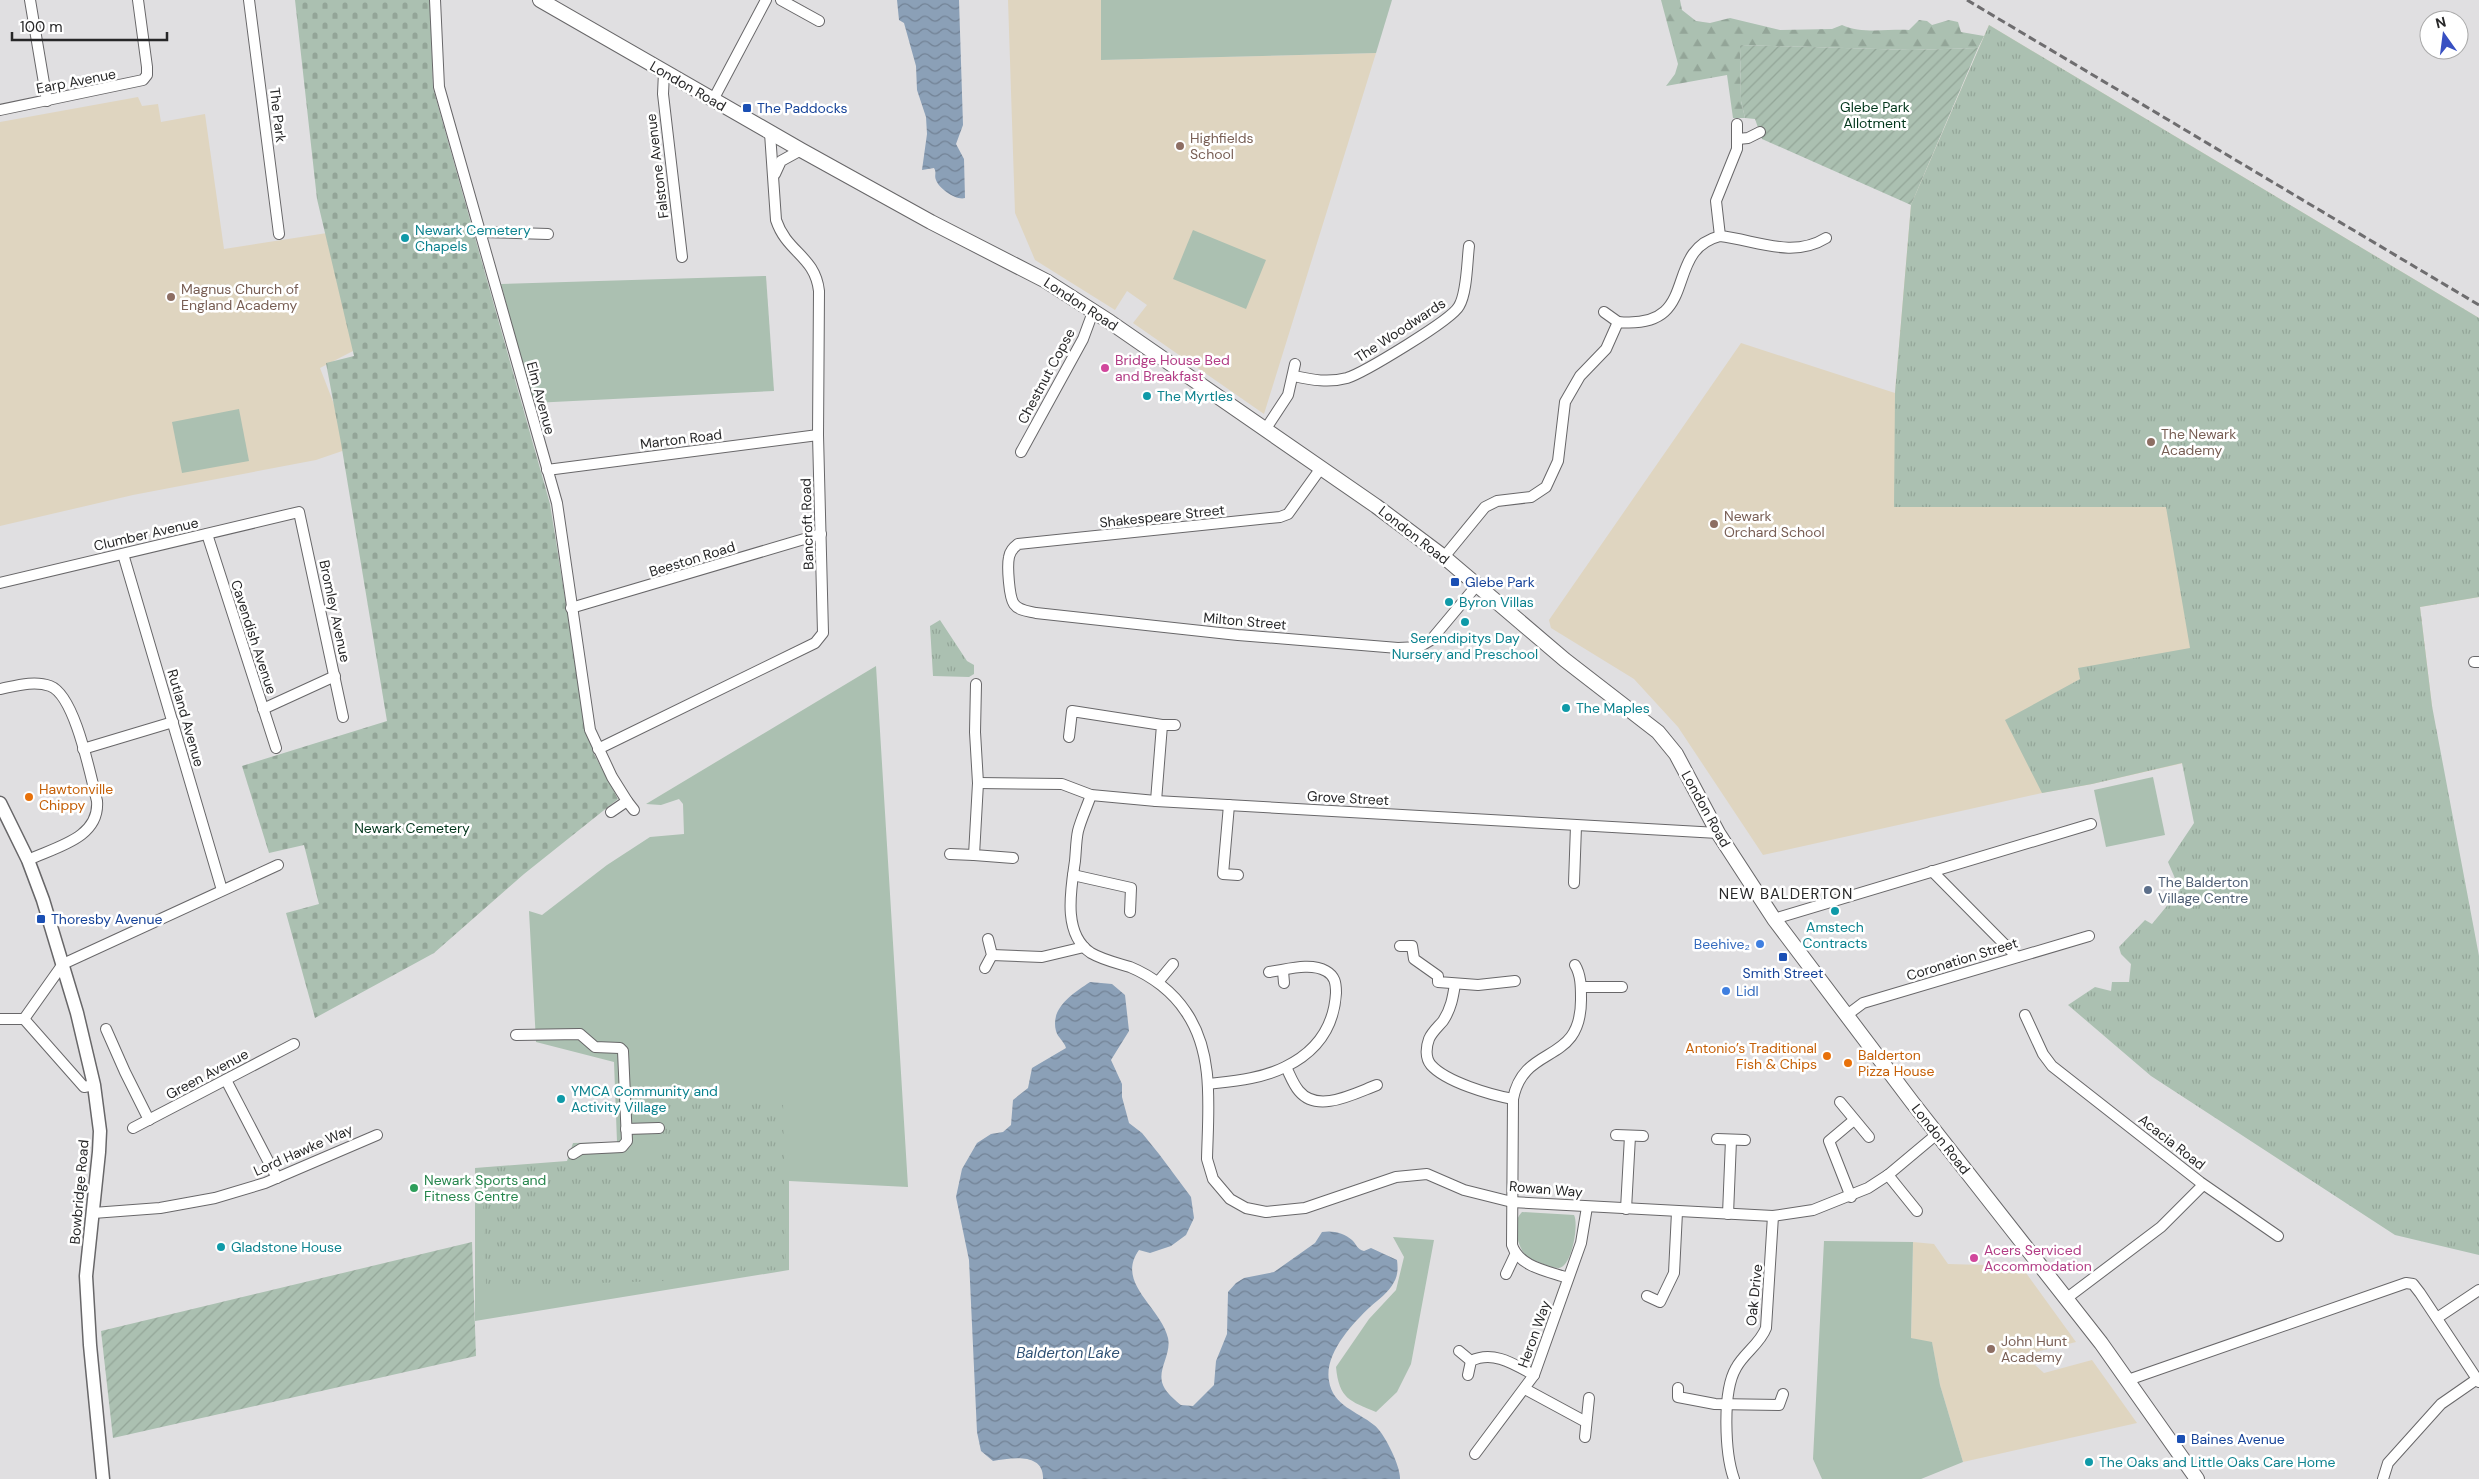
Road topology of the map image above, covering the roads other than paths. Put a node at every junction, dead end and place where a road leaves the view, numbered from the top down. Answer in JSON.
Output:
{"nodes":[{"id":1,"x":30,"y":0,"type":"edge"},
{"id":2,"x":138,"y":0,"type":"edge"},
{"id":3,"x":249,"y":0,"type":"edge"},
{"id":4,"x":436,"y":0,"type":"edge"},
{"id":5,"x":540,"y":0,"type":"edge"},
{"id":6,"x":766,"y":0,"type":"edge"},
{"id":7,"x":781,"y":0,"type":"edge"},
{"id":8,"x":819,"y":21,"type":"dead end"},
{"id":9,"x":664,"y":72,"type":"junction"},
{"id":10,"x":713,"y":100,"type":"junction"},
{"id":11,"x":47,"y":101,"type":"junction"},
{"id":12,"x":0,"y":110,"type":"edge"},
{"id":13,"x":1737,"y":124,"type":"dead end"},
{"id":14,"x":1760,"y":132,"type":"dead end"},
{"id":15,"x":770,"y":133,"type":"junction"},
{"id":16,"x":1738,"y":139,"type":"junction"},
{"id":17,"x":800,"y":150,"type":"junction"},
{"id":18,"x":774,"y":175,"type":"junction"},
{"id":19,"x":481,"y":232,"type":"junction"},
{"id":20,"x":279,"y":234,"type":"dead end"},
{"id":21,"x":548,"y":234,"type":"dead end"},
{"id":22,"x":1720,"y":236,"type":"junction"},
{"id":23,"x":1826,"y":238,"type":"dead end"},
{"id":24,"x":1469,"y":246,"type":"dead end"},
{"id":25,"x":682,"y":257,"type":"dead end"},
{"id":26,"x":1093,"y":312,"type":"junction"},
{"id":27,"x":1604,"y":312,"type":"dead end"},
{"id":28,"x":1618,"y":322,"type":"junction"},
{"id":29,"x":1295,"y":364,"type":"dead end"},
{"id":30,"x":1294,"y":376,"type":"junction"},
{"id":31,"x":1265,"y":430,"type":"junction"},
{"id":32,"x":818,"y":436,"type":"junction"},
{"id":33,"x":1021,"y":452,"type":"dead end"},
{"id":34,"x":1321,"y":468,"type":"junction"},
{"id":35,"x":547,"y":470,"type":"junction"},
{"id":36,"x":299,"y":512,"type":"joint"},
{"id":37,"x":207,"y":534,"type":"junction"},
{"id":38,"x":821,"y":534,"type":"junction"},
{"id":39,"x":123,"y":554,"type":"junction"},
{"id":40,"x":1444,"y":557,"type":"junction"},
{"id":41,"x":1009,"y":578,"type":"joint"},
{"id":42,"x":0,"y":583,"type":"edge"},
{"id":43,"x":1477,"y":585,"type":"junction"},
{"id":44,"x":572,"y":608,"type":"junction"},
{"id":45,"x":335,"y":676,"type":"junction"},
{"id":46,"x":976,"y":684,"type":"dead end"},
{"id":47,"x":0,"y":689,"type":"edge"},
{"id":48,"x":263,"y":709,"type":"junction"},
{"id":49,"x":343,"y":717,"type":"dead end"},
{"id":50,"x":173,"y":722,"type":"junction"},
{"id":51,"x":1162,"y":725,"type":"junction"},
{"id":52,"x":1175,"y":726,"type":"dead end"},
{"id":53,"x":1070,"y":737,"type":"dead end"},
{"id":54,"x":276,"y":748,"type":"dead end"},
{"id":55,"x":83,"y":749,"type":"junction"},
{"id":56,"x":598,"y":749,"type":"junction"},
{"id":57,"x":978,"y":783,"type":"junction"},
{"id":58,"x":1091,"y":795,"type":"junction"},
{"id":59,"x":628,"y":801,"type":"junction"},
{"id":60,"x":1156,"y":801,"type":"junction"},
{"id":61,"x":0,"y":803,"type":"edge"},
{"id":62,"x":1229,"y":805,"type":"junction"},
{"id":63,"x":634,"y":810,"type":"dead end"},
{"id":64,"x":612,"y":812,"type":"dead end"},
{"id":65,"x":2091,"y":824,"type":"dead end"},
{"id":66,"x":1576,"y":826,"type":"junction"},
{"id":67,"x":1718,"y":834,"type":"junction"},
{"id":68,"x":950,"y":854,"type":"dead end"},
{"id":69,"x":974,"y":854,"type":"junction"},
{"id":70,"x":1014,"y":858,"type":"dead end"},
{"id":71,"x":28,"y":860,"type":"junction"},
{"id":72,"x":278,"y":865,"type":"dead end"},
{"id":73,"x":1932,"y":870,"type":"junction"},
{"id":74,"x":1073,"y":875,"type":"junction"},
{"id":75,"x":1238,"y":875,"type":"dead end"},
{"id":76,"x":1574,"y":882,"type":"dead end"},
{"id":77,"x":222,"y":890,"type":"junction"},
{"id":78,"x":1130,"y":912,"type":"dead end"},
{"id":79,"x":1774,"y":919,"type":"junction"},
{"id":80,"x":2089,"y":936,"type":"dead end"},
{"id":81,"x":988,"y":939,"type":"dead end"},
{"id":82,"x":1400,"y":946,"type":"dead end"},
{"id":83,"x":1084,"y":947,"type":"junction"},
{"id":84,"x":992,"y":955,"type":"junction"},
{"id":85,"x":2017,"y":957,"type":"junction"},
{"id":86,"x":63,"y":964,"type":"junction"},
{"id":87,"x":1173,"y":964,"type":"dead end"},
{"id":88,"x":1575,"y":965,"type":"dead end"},
{"id":89,"x":985,"y":968,"type":"dead end"},
{"id":90,"x":1282,"y":971,"type":"junction"},
{"id":91,"x":1269,"y":972,"type":"dead end"},
{"id":92,"x":1515,"y":981,"type":"dead end"},
{"id":93,"x":1158,"y":982,"type":"junction"},
{"id":94,"x":1284,"y":983,"type":"dead end"},
{"id":95,"x":1455,"y":984,"type":"junction"},
{"id":96,"x":1581,"y":987,"type":"junction"},
{"id":97,"x":1622,"y":987,"type":"dead end"},
{"id":98,"x":1847,"y":1015,"type":"junction"},
{"id":99,"x":2025,"y":1015,"type":"dead end"},
{"id":100,"x":0,"y":1018,"type":"edge"},
{"id":101,"x":24,"y":1019,"type":"junction"},
{"id":102,"x":106,"y":1028,"type":"dead end"},
{"id":103,"x":516,"y":1035,"type":"dead end"},
{"id":104,"x":294,"y":1044,"type":"dead end"},
{"id":105,"x":1286,"y":1067,"type":"junction"},
{"id":106,"x":226,"y":1080,"type":"junction"},
{"id":107,"x":1208,"y":1084,"type":"junction"},
{"id":108,"x":89,"y":1086,"type":"junction"},
{"id":109,"x":1372,"y":1090,"type":"dead end"},
{"id":110,"x":1513,"y":1099,"type":"junction"},
{"id":111,"x":1840,"y":1102,"type":"dead end"},
{"id":112,"x":149,"y":1120,"type":"junction"},
{"id":113,"x":1854,"y":1120,"type":"junction"},
{"id":114,"x":133,"y":1128,"type":"dead end"},
{"id":115,"x":659,"y":1128,"type":"dead end"},
{"id":116,"x":626,"y":1129,"type":"junction"},
{"id":117,"x":377,"y":1134,"type":"dead end"},
{"id":118,"x":1937,"y":1134,"type":"junction"},
{"id":119,"x":1616,"y":1135,"type":"dead end"},
{"id":120,"x":1630,"y":1136,"type":"junction"},
{"id":121,"x":1643,"y":1136,"type":"dead end"},
{"id":122,"x":1869,"y":1137,"type":"dead end"},
{"id":123,"x":1717,"y":1139,"type":"dead end"},
{"id":124,"x":1732,"y":1140,"type":"junction"},
{"id":125,"x":1745,"y":1140,"type":"dead end"},
{"id":126,"x":573,"y":1154,"type":"dead end"},
{"id":127,"x":1888,"y":1175,"type":"junction"},
{"id":128,"x":277,"y":1178,"type":"junction"},
{"id":129,"x":2203,"y":1185,"type":"junction"},
{"id":130,"x":1851,"y":1197,"type":"junction"},
{"id":131,"x":1512,"y":1202,"type":"junction"},
{"id":132,"x":1587,"y":1207,"type":"junction"},
{"id":133,"x":1626,"y":1209,"type":"junction"},
{"id":134,"x":1917,"y":1211,"type":"dead end"},
{"id":135,"x":1677,"y":1212,"type":"junction"},
{"id":136,"x":93,"y":1213,"type":"junction"},
{"id":137,"x":1728,"y":1214,"type":"junction"},
{"id":138,"x":1773,"y":1216,"type":"junction"},
{"id":139,"x":2278,"y":1236,"type":"dead end"},
{"id":140,"x":1515,"y":1255,"type":"junction"},
{"id":141,"x":1506,"y":1274,"type":"dead end"},
{"id":142,"x":1568,"y":1278,"type":"junction"},
{"id":143,"x":2479,"y":1290,"type":"edge"},
{"id":144,"x":1647,"y":1296,"type":"dead end"},
{"id":145,"x":2067,"y":1298,"type":"junction"},
{"id":146,"x":2437,"y":1318,"type":"junction"},
{"id":147,"x":1459,"y":1351,"type":"dead end"},
{"id":148,"x":1471,"y":1361,"type":"junction"},
{"id":149,"x":1534,"y":1375,"type":"junction"},
{"id":150,"x":1468,"y":1376,"type":"dead end"},
{"id":151,"x":2128,"y":1380,"type":"junction"},
{"id":152,"x":2478,"y":1381,"type":"edge"},
{"id":153,"x":1525,"y":1389,"type":"junction"},
{"id":154,"x":1783,"y":1394,"type":"dead end"},
{"id":155,"x":1589,"y":1398,"type":"dead end"},
{"id":156,"x":1728,"y":1404,"type":"junction"},
{"id":157,"x":1671,"y":1406,"type":"dead end"},
{"id":158,"x":1586,"y":1422,"type":"junction"},
{"id":159,"x":1585,"y":1437,"type":"dead end"},
{"id":160,"x":1475,"y":1454,"type":"dead end"},
{"id":161,"x":103,"y":1479,"type":"edge"},
{"id":162,"x":1734,"y":1479,"type":"edge"},
{"id":163,"x":2197,"y":1479,"type":"edge"},
{"id":164,"x":2383,"y":1479,"type":"edge"}],
"edges":[{"from":1,"to":11,"type":"street"},
{"from":2,"to":11,"type":"street","name":"Earp Avenue"},
{"from":3,"to":20,"type":"street","name":"The Park"},
{"from":4,"to":19,"type":"street","name":"Elm Avenue"},
{"from":5,"to":9,"type":"main road","name":"London Road"},
{"from":6,"to":10,"type":"street"},
{"from":7,"to":8,"type":"street"},
{"from":9,"to":10,"type":"main road","name":"London Road"},
{"from":9,"to":25,"type":"street","name":"Falstone Avenue"},
{"from":10,"to":15,"type":"main road","name":"London Road"},
{"from":11,"to":12,"type":"street","name":"Earp Avenue"},
{"from":13,"to":16,"type":"street"},
{"from":14,"to":16,"type":"street"},
{"from":15,"to":17,"type":"main road","name":"London Road"},
{"from":15,"to":18,"type":"street","name":"Bancroft Road"},
{"from":16,"to":22,"type":"street"},
{"from":17,"to":18,"type":"street"},
{"from":17,"to":26,"type":"main road","name":"London Road"},
{"from":18,"to":32,"type":"street","name":"Bancroft Road"},
{"from":19,"to":21,"type":"street"},
{"from":19,"to":35,"type":"street","name":"Elm Avenue"},
{"from":22,"to":23,"type":"street"},
{"from":22,"to":28,"type":"street"},
{"from":24,"to":30,"type":"street","name":"The Woodwards"},
{"from":26,"to":31,"type":"main road","name":"London Road"},
{"from":26,"to":33,"type":"street","name":"Chestnut Copse"},
{"from":27,"to":28,"type":"street"},
{"from":28,"to":40,"type":"street"},
{"from":29,"to":30,"type":"street"},
{"from":30,"to":31,"type":"street"},
{"from":31,"to":34,"type":"main road","name":"London Road"},
{"from":32,"to":35,"type":"street","name":"Marton Road"},
{"from":32,"to":38,"type":"street","name":"Bancroft Road"},
{"from":34,"to":40,"type":"main road","name":"London Road"},
{"from":34,"to":41,"type":"street","name":"Shakespeare Street"},
{"from":35,"to":44,"type":"street","name":"Elm Avenue"},
{"from":36,"to":37,"type":"street","name":"Clumber Avenue"},
{"from":36,"to":45,"type":"street","name":"Bromley Avenue"},
{"from":37,"to":39,"type":"street","name":"Clumber Avenue"},
{"from":37,"to":48,"type":"street","name":"Cavendish Avenue"},
{"from":38,"to":44,"type":"street","name":"Beeston Road"},
{"from":38,"to":56,"type":"street","name":"Bancroft Road"},
{"from":39,"to":42,"type":"street","name":"Clumber Avenue"},
{"from":39,"to":50,"type":"street","name":"Rutland Avenue"},
{"from":40,"to":43,"type":"main road","name":"London Road"},
{"from":41,"to":43,"type":"street","name":"Milton Street"},
{"from":43,"to":67,"type":"main road","name":"London Road"},
{"from":44,"to":56,"type":"street","name":"Elm Avenue"},
{"from":45,"to":48,"type":"street"},
{"from":45,"to":49,"type":"street","name":"Bromley Avenue"},
{"from":46,"to":57,"type":"street"},
{"from":47,"to":55,"type":"street"},
{"from":48,"to":54,"type":"street","name":"Cavendish Avenue"},
{"from":50,"to":55,"type":"street"},
{"from":50,"to":77,"type":"street","name":"Rutland Avenue"},
{"from":51,"to":52,"type":"street"},
{"from":51,"to":53,"type":"street"},
{"from":51,"to":60,"type":"street"},
{"from":55,"to":71,"type":"street"},
{"from":56,"to":59,"type":"street","name":"Elm Avenue"},
{"from":57,"to":58,"type":"street","name":"Grove Street"},
{"from":57,"to":69,"type":"street"},
{"from":58,"to":60,"type":"street","name":"Grove Street"},
{"from":58,"to":74,"type":"street"},
{"from":59,"to":63,"type":"street","name":"Elm Avenue"},
{"from":59,"to":64,"type":"street"},
{"from":60,"to":62,"type":"street","name":"Grove Street"},
{"from":61,"to":71,"type":"street","name":"Bowbridge Road"},
{"from":62,"to":66,"type":"street","name":"Grove Street"},
{"from":62,"to":75,"type":"street"},
{"from":65,"to":73,"type":"street"},
{"from":66,"to":67,"type":"street","name":"Grove Street"},
{"from":66,"to":76,"type":"street"},
{"from":67,"to":79,"type":"main road","name":"London Road"},
{"from":68,"to":69,"type":"street"},
{"from":69,"to":70,"type":"street"},
{"from":71,"to":86,"type":"street","name":"Bowbridge Road"},
{"from":72,"to":77,"type":"street"},
{"from":73,"to":79,"type":"street"},
{"from":73,"to":85,"type":"street"},
{"from":74,"to":78,"type":"street"},
{"from":74,"to":83,"type":"street"},
{"from":77,"to":86,"type":"street"},
{"from":79,"to":98,"type":"main road","name":"London Road"},
{"from":80,"to":85,"type":"street","name":"Coronation Street"},
{"from":81,"to":84,"type":"street"},
{"from":82,"to":95,"type":"street"},
{"from":83,"to":84,"type":"street"},
{"from":83,"to":93,"type":"street","name":"Rowan Way"},
{"from":84,"to":89,"type":"street"},
{"from":85,"to":98,"type":"street","name":"Coronation Street"},
{"from":86,"to":101,"type":"street"},
{"from":86,"to":108,"type":"street","name":"Bowbridge Road"},
{"from":87,"to":93,"type":"street"},
{"from":88,"to":96,"type":"street"},
{"from":90,"to":91,"type":"street"},
{"from":90,"to":94,"type":"street"},
{"from":90,"to":105,"type":"street"},
{"from":92,"to":95,"type":"street"},
{"from":93,"to":107,"type":"street","name":"Rowan Way"},
{"from":95,"to":110,"type":"street"},
{"from":96,"to":97,"type":"street"},
{"from":96,"to":110,"type":"street"},
{"from":98,"to":118,"type":"main road","name":"London Road"},
{"from":99,"to":129,"type":"street","name":"Acacia Road"},
{"from":100,"to":101,"type":"street"},
{"from":101,"to":108,"type":"street"},
{"from":102,"to":112,"type":"street"},
{"from":103,"to":116,"type":"street"},
{"from":104,"to":106,"type":"street","name":"Green Avenue"},
{"from":105,"to":107,"type":"street"},
{"from":105,"to":109,"type":"street"},
{"from":106,"to":112,"type":"street","name":"Green Avenue"},
{"from":106,"to":128,"type":"street"},
{"from":107,"to":131,"type":"street","name":"Rowan Way"},
{"from":108,"to":136,"type":"street","name":"Bowbridge Road"},
{"from":110,"to":131,"type":"street"},
{"from":111,"to":113,"type":"street"},
{"from":112,"to":114,"type":"street","name":"Green Avenue"},
{"from":113,"to":122,"type":"street"},
{"from":113,"to":130,"type":"street"},
{"from":115,"to":116,"type":"street"},
{"from":116,"to":126,"type":"street"},
{"from":117,"to":128,"type":"street","name":"Lord Hawke Way"},
{"from":118,"to":127,"type":"street","name":"Rowan Way"},
{"from":118,"to":145,"type":"main road","name":"London Road"},
{"from":119,"to":120,"type":"street"},
{"from":120,"to":121,"type":"street"},
{"from":120,"to":133,"type":"street"},
{"from":123,"to":124,"type":"street"},
{"from":124,"to":125,"type":"street"},
{"from":124,"to":137,"type":"street"},
{"from":127,"to":130,"type":"street","name":"Rowan Way"},
{"from":127,"to":134,"type":"street"},
{"from":128,"to":136,"type":"street","name":"Lord Hawke Way"},
{"from":129,"to":139,"type":"street","name":"Acacia Road"},
{"from":129,"to":145,"type":"street"},
{"from":130,"to":138,"type":"street","name":"Rowan Way"},
{"from":131,"to":132,"type":"street","name":"Rowan Way"},
{"from":131,"to":140,"type":"street"},
{"from":132,"to":133,"type":"street","name":"Rowan Way"},
{"from":132,"to":142,"type":"street","name":"Heron Way"},
{"from":133,"to":135,"type":"street","name":"Rowan Way"},
{"from":135,"to":137,"type":"street","name":"Rowan Way"},
{"from":135,"to":144,"type":"street"},
{"from":136,"to":161,"type":"street","name":"Bowbridge Road"},
{"from":137,"to":138,"type":"street","name":"Rowan Way"},
{"from":138,"to":156,"type":"street","name":"Oak Drive"},
{"from":140,"to":141,"type":"street"},
{"from":140,"to":142,"type":"street"},
{"from":142,"to":149,"type":"street","name":"Heron Way"},
{"from":143,"to":146,"type":"street"},
{"from":145,"to":151,"type":"main road","name":"London Road"},
{"from":146,"to":151,"type":"street"},
{"from":146,"to":152,"type":"street"},
{"from":147,"to":148,"type":"street"},
{"from":148,"to":149,"type":"street"},
{"from":148,"to":150,"type":"street"},
{"from":149,"to":153,"type":"street","name":"Heron Way"},
{"from":151,"to":163,"type":"main road","name":"London Road"},
{"from":152,"to":164,"type":"street"},
{"from":153,"to":158,"type":"street"},
{"from":153,"to":160,"type":"street","name":"Heron Way"},
{"from":154,"to":156,"type":"street"},
{"from":155,"to":158,"type":"street"},
{"from":156,"to":157,"type":"street"},
{"from":156,"to":162,"type":"street","name":"Oak Drive"},
{"from":158,"to":159,"type":"street"}]}
